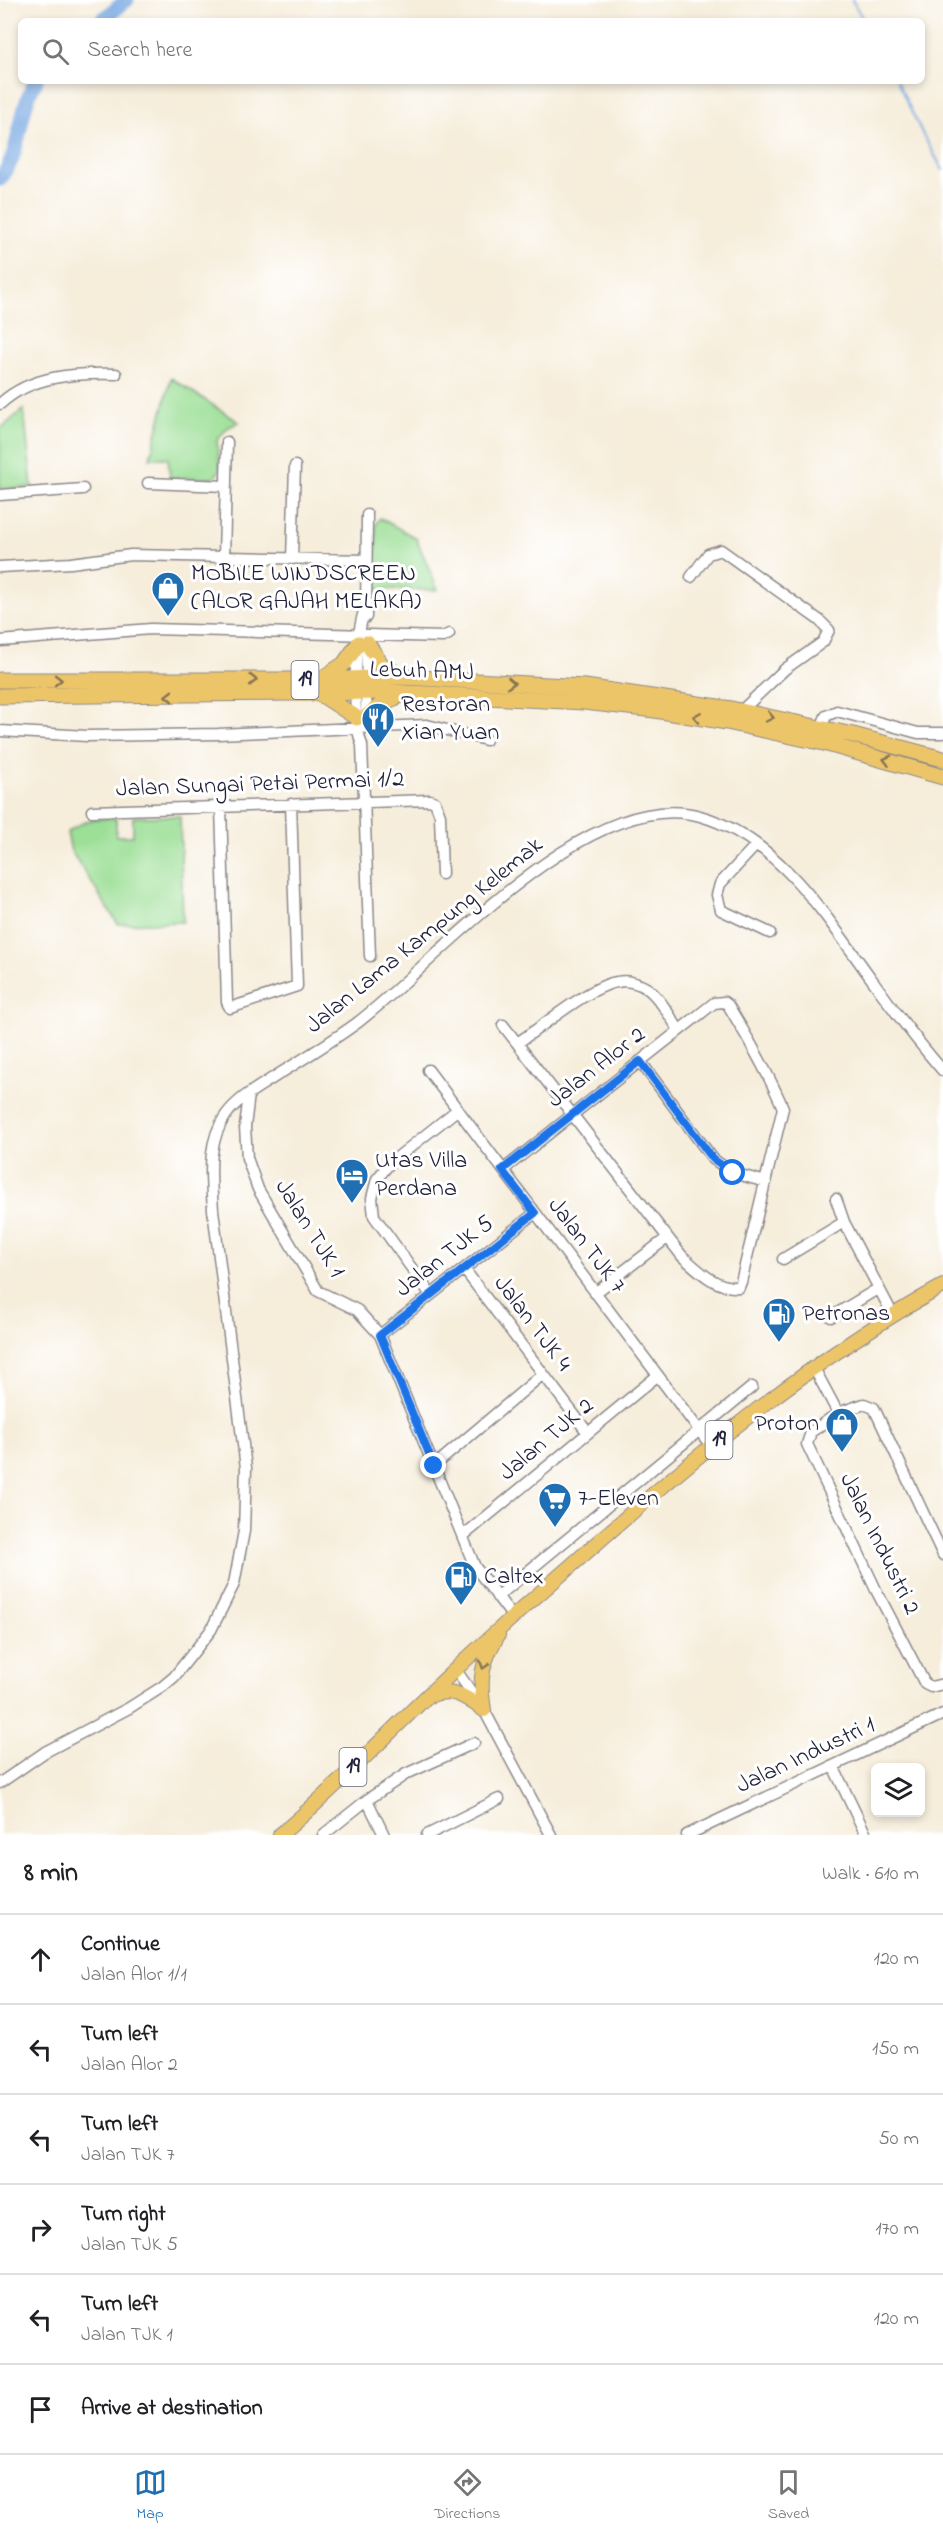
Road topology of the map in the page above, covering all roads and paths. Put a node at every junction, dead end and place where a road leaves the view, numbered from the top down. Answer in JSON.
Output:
{"nodes":[{"id":1,"x":116,"y":374,"type":"dead end"},
{"id":2,"x":0,"y":404,"type":"edge"},
{"id":3,"x":226,"y":442,"type":"dead end"},
{"id":4,"x":295,"y":466,"type":"dead end"},
{"id":5,"x":148,"y":483,"type":"dead end"},
{"id":6,"x":226,"y":486,"type":"junction"},
{"id":7,"x":83,"y":489,"type":"dead end"},
{"id":8,"x":0,"y":495,"type":"edge"},
{"id":9,"x":367,"y":515,"type":"dead end"},
{"id":10,"x":224,"y":557,"type":"junction"},
{"id":11,"x":292,"y":559,"type":"junction"},
{"id":12,"x":366,"y":560,"type":"junction"},
{"id":13,"x":0,"y":567,"type":"edge"},
{"id":14,"x":691,"y":577,"type":"dead end"},
{"id":15,"x":449,"y":634,"type":"dead end"},
{"id":16,"x":363,"y":638,"type":"junction"},
{"id":17,"x":0,"y":641,"type":"edge"},
{"id":18,"x":0,"y":680,"type":"edge"},
{"id":19,"x":361,"y":685,"type":"junction"},
{"id":20,"x":404,"y":685,"type":"junction"},
{"id":21,"x":319,"y":687,"type":"junction"},
{"id":22,"x":0,"y":696,"type":"edge"},
{"id":23,"x":741,"y":711,"type":"junction"},
{"id":24,"x":361,"y":723,"type":"junction"},
{"id":25,"x":821,"y":728,"type":"junction"},
{"id":26,"x":0,"y":731,"type":"edge"},
{"id":27,"x":943,"y":733,"type":"edge"},
{"id":28,"x":486,"y":740,"type":"dead end"},
{"id":29,"x":943,"y":759,"type":"edge"},
{"id":30,"x":943,"y":777,"type":"edge"},
{"id":31,"x":364,"y":802,"type":"junction"},
{"id":32,"x":291,"y":804,"type":"junction"},
{"id":33,"x":221,"y":807,"type":"junction"},
{"id":34,"x":92,"y":811,"type":"dead end"},
{"id":35,"x":756,"y":845,"type":"junction"},
{"id":36,"x":442,"y":874,"type":"dead end"},
{"id":37,"x":770,"y":933,"type":"dead end"},
{"id":38,"x":370,"y":956,"type":"dead end"},
{"id":39,"x":503,"y":1024,"type":"dead end"},
{"id":40,"x":679,"y":1030,"type":"junction"},
{"id":41,"x":517,"y":1043,"type":"junction"},
{"id":42,"x":640,"y":1061,"type":"junction"},
{"id":43,"x":428,"y":1070,"type":"dead end"},
{"id":44,"x":943,"y":1071,"type":"edge"},
{"id":45,"x":249,"y":1094,"type":"junction"},
{"id":46,"x":457,"y":1110,"type":"junction"},
{"id":47,"x":572,"y":1115,"type":"junction"},
{"id":48,"x":502,"y":1170,"type":"junction"},
{"id":49,"x":766,"y":1182,"type":"junction"},
{"id":50,"x":836,"y":1199,"type":"dead end"},
{"id":51,"x":535,"y":1213,"type":"junction"},
{"id":52,"x":844,"y":1222,"type":"junction"},
{"id":53,"x":667,"y":1238,"type":"junction"},
{"id":54,"x":783,"y":1259,"type":"dead end"},
{"id":55,"x":464,"y":1269,"type":"junction"},
{"id":56,"x":943,"y":1286,"type":"edge"},
{"id":57,"x":879,"y":1288,"type":"junction"},
{"id":58,"x":595,"y":1293,"type":"junction"},
{"id":59,"x":431,"y":1295,"type":"junction"},
{"id":60,"x":893,"y":1315,"type":"junction"},
{"id":61,"x":831,"y":1317,"type":"dead end"},
{"id":62,"x":380,"y":1335,"type":"junction"},
{"id":63,"x":814,"y":1368,"type":"junction"},
{"id":64,"x":543,"y":1374,"type":"junction"},
{"id":65,"x":657,"y":1376,"type":"junction"},
{"id":66,"x":752,"y":1387,"type":"dead end"},
{"id":67,"x":838,"y":1413,"type":"junction"},
{"id":68,"x":699,"y":1431,"type":"junction"},
{"id":69,"x":588,"y":1433,"type":"junction"},
{"id":70,"x":711,"y":1446,"type":"junction"},
{"id":71,"x":434,"y":1466,"type":"junction"},
{"id":72,"x":596,"y":1515,"type":"junction"},
{"id":73,"x":610,"y":1532,"type":"junction"},
{"id":74,"x":463,"y":1536,"type":"junction"},
{"id":75,"x":943,"y":1555,"type":"edge"},
{"id":76,"x":497,"y":1597,"type":"junction"},
{"id":77,"x":509,"y":1621,"type":"junction"},
{"id":78,"x":455,"y":1669,"type":"junction"},
{"id":79,"x":943,"y":1684,"type":"edge"},
{"id":80,"x":424,"y":1698,"type":"junction"},
{"id":81,"x":484,"y":1710,"type":"junction"},
{"id":82,"x":943,"y":1714,"type":"edge"},
{"id":83,"x":474,"y":1743,"type":"dead end"},
{"id":84,"x":833,"y":1766,"type":"junction"},
{"id":85,"x":0,"y":1783,"type":"edge"},
{"id":86,"x":499,"y":1799,"type":"dead end"},
{"id":87,"x":366,"y":1800,"type":"junction"},
{"id":88,"x":280,"y":1835,"type":"edge"},
{"id":89,"x":323,"y":1835,"type":"edge"},
{"id":90,"x":384,"y":1835,"type":"edge"},
{"id":91,"x":427,"y":1835,"type":"edge"},
{"id":92,"x":551,"y":1835,"type":"edge"},
{"id":93,"x":687,"y":1835,"type":"edge"},
{"id":94,"x":866,"y":1835,"type":"edge"}],
"edges":[{"from":1,"to":2,"type":"street"},
{"from":3,"to":6,"type":"street"},
{"from":4,"to":11,"type":"street"},
{"from":5,"to":6,"type":"street"},
{"from":6,"to":10,"type":"street"},
{"from":7,"to":8,"type":"street"},
{"from":9,"to":12,"type":"street"},
{"from":10,"to":11,"type":"street"},
{"from":10,"to":13,"type":"street"},
{"from":11,"to":12,"type":"street"},
{"from":12,"to":16,"type":"street"},
{"from":14,"to":23,"type":"street"},
{"from":15,"to":16,"type":"street"},
{"from":16,"to":17,"type":"street"},
{"from":16,"to":19,"type":"street"},
{"from":16,"to":20,"type":"highway"},
{"from":16,"to":21,"type":"highway"},
{"from":18,"to":21,"type":"highway","name":"Lebuh AMJ","number":"19","one_way":true},
{"from":19,"to":20,"type":"highway","name":"Lebuh AMJ","number":"19"},
{"from":19,"to":21,"type":"highway","name":"Lebuh AMJ","number":"19"},
{"from":19,"to":24,"type":"street"},
{"from":20,"to":23,"type":"highway","name":"Lebuh AMJ","number":"19","one_way":true},
{"from":20,"to":24,"type":"highway"},
{"from":30,"to":20,"type":"highway","name":"Lebuh AMJ","number":"19","one_way":true},
{"from":21,"to":22,"type":"highway","name":"Lebuh AMJ","number":"19","one_way":true},
{"from":21,"to":24,"type":"highway"},
{"from":23,"to":25,"type":"highway","name":"Lebuh AMJ","number":"19","one_way":true},
{"from":24,"to":26,"type":"street"},
{"from":24,"to":28,"type":"street"},
{"from":24,"to":31,"type":"street"},
{"from":25,"to":27,"type":"street"},
{"from":25,"to":29,"type":"highway","name":"Lebuh AMJ","number":"19"},
{"from":31,"to":32,"type":"street","name":"Jalan Sungai Petai Permai 1/2"},
{"from":31,"to":36,"type":"street","name":"Jalan Sungai Petai Permai 1/2"},
{"from":31,"to":38,"type":"street"},
{"from":32,"to":33,"type":"street","name":"Jalan Sungai Petai Permai 1/2"},
{"from":32,"to":33,"type":"street"},
{"from":33,"to":34,"type":"street","name":"Jalan Sungai Petai Permai 1/2"},
{"from":35,"to":37,"type":"street"},
{"from":35,"to":44,"type":"street","name":"Jalan Lama Kampung Kelemak"},
{"from":35,"to":45,"type":"street","name":"Jalan Lama Kampung Kelemak"},
{"from":39,"to":41,"type":"street"},
{"from":40,"to":41,"type":"street"},
{"from":40,"to":42,"type":"street","name":"Jalan Alor 2"},
{"from":40,"to":49,"type":"street","name":"Jalan Alor 2"},
{"from":41,"to":47,"type":"street"},
{"from":42,"to":47,"type":"street","name":"Jalan Alor 2"},
{"from":42,"to":49,"type":"street"},
{"from":43,"to":46,"type":"street","name":"Jalan TJK 7"},
{"from":45,"to":62,"type":"street","name":"Jalan TJK 1"},
{"from":45,"to":85,"type":"street","name":"Jalan Lama Kampung Kelemak"},
{"from":46,"to":48,"type":"street","name":"Jalan TJK 7"},
{"from":46,"to":59,"type":"street"},
{"from":47,"to":48,"type":"street","name":"Jalan Alor 2"},
{"from":47,"to":53,"type":"street"},
{"from":48,"to":51,"type":"street","name":"Jalan TJK 7"},
{"from":49,"to":53,"type":"street"},
{"from":50,"to":52,"type":"street"},
{"from":51,"to":55,"type":"street","name":"Jalan TJK 5"},
{"from":51,"to":58,"type":"street","name":"Jalan TJK 7"},
{"from":52,"to":54,"type":"street"},
{"from":52,"to":57,"type":"street"},
{"from":53,"to":58,"type":"street"},
{"from":55,"to":59,"type":"street","name":"Jalan TJK 5"},
{"from":55,"to":64,"type":"street","name":"Jalan TJK 4"},
{"from":56,"to":60,"type":"main road","number":"19"},
{"from":57,"to":60,"type":"street"},
{"from":57,"to":61,"type":"street"},
{"from":58,"to":65,"type":"street","name":"Jalan TJK 7"},
{"from":59,"to":62,"type":"street","name":"Jalan TJK 5"},
{"from":60,"to":63,"type":"main road","number":"19"},
{"from":62,"to":71,"type":"street","name":"Jalan TJK 1"},
{"from":63,"to":67,"type":"street"},
{"from":63,"to":70,"type":"main road","number":"19"},
{"from":64,"to":69,"type":"street","name":"Jalan TJK 4"},
{"from":64,"to":71,"type":"street"},
{"from":65,"to":68,"type":"street","name":"Jalan TJK 7"},
{"from":65,"to":69,"type":"street","name":"Jalan TJK 2"},
{"from":66,"to":68,"type":"street"},
{"from":67,"to":75,"type":"street"},
{"from":67,"to":79,"type":"street","name":"Jalan Industri 2"},
{"from":68,"to":70,"type":"street","name":"Jalan TJK 7"},
{"from":68,"to":72,"type":"street"},
{"from":69,"to":74,"type":"street","name":"Jalan TJK 2"},
{"from":70,"to":73,"type":"main road","number":"19"},
{"from":71,"to":74,"type":"street","name":"Jalan TJK 1"},
{"from":72,"to":73,"type":"street"},
{"from":72,"to":76,"type":"street"},
{"from":73,"to":77,"type":"main road","number":"19"},
{"from":74,"to":76,"type":"street","name":"Jalan TJK 1"},
{"from":76,"to":77,"type":"street","name":"Jalan TJK 1"},
{"from":77,"to":78,"type":"main road","number":"19"},
{"from":77,"to":81,"type":"main road","one_way":true},
{"from":78,"to":80,"type":"main road","number":"19"},
{"from":78,"to":81,"type":"street"},
{"from":80,"to":81,"type":"main road"},
{"from":80,"to":88,"type":"main road","number":"19"},
{"from":81,"to":92,"type":"street"},
{"from":82,"to":84,"type":"street","name":"Jalan Industri 1"},
{"from":83,"to":87,"type":"street"},
{"from":84,"to":93,"type":"street","name":"Jalan Industri 1"},
{"from":84,"to":94,"type":"street"},
{"from":86,"to":91,"type":"street"},
{"from":87,"to":89,"type":"street"},
{"from":87,"to":90,"type":"street"}]}
